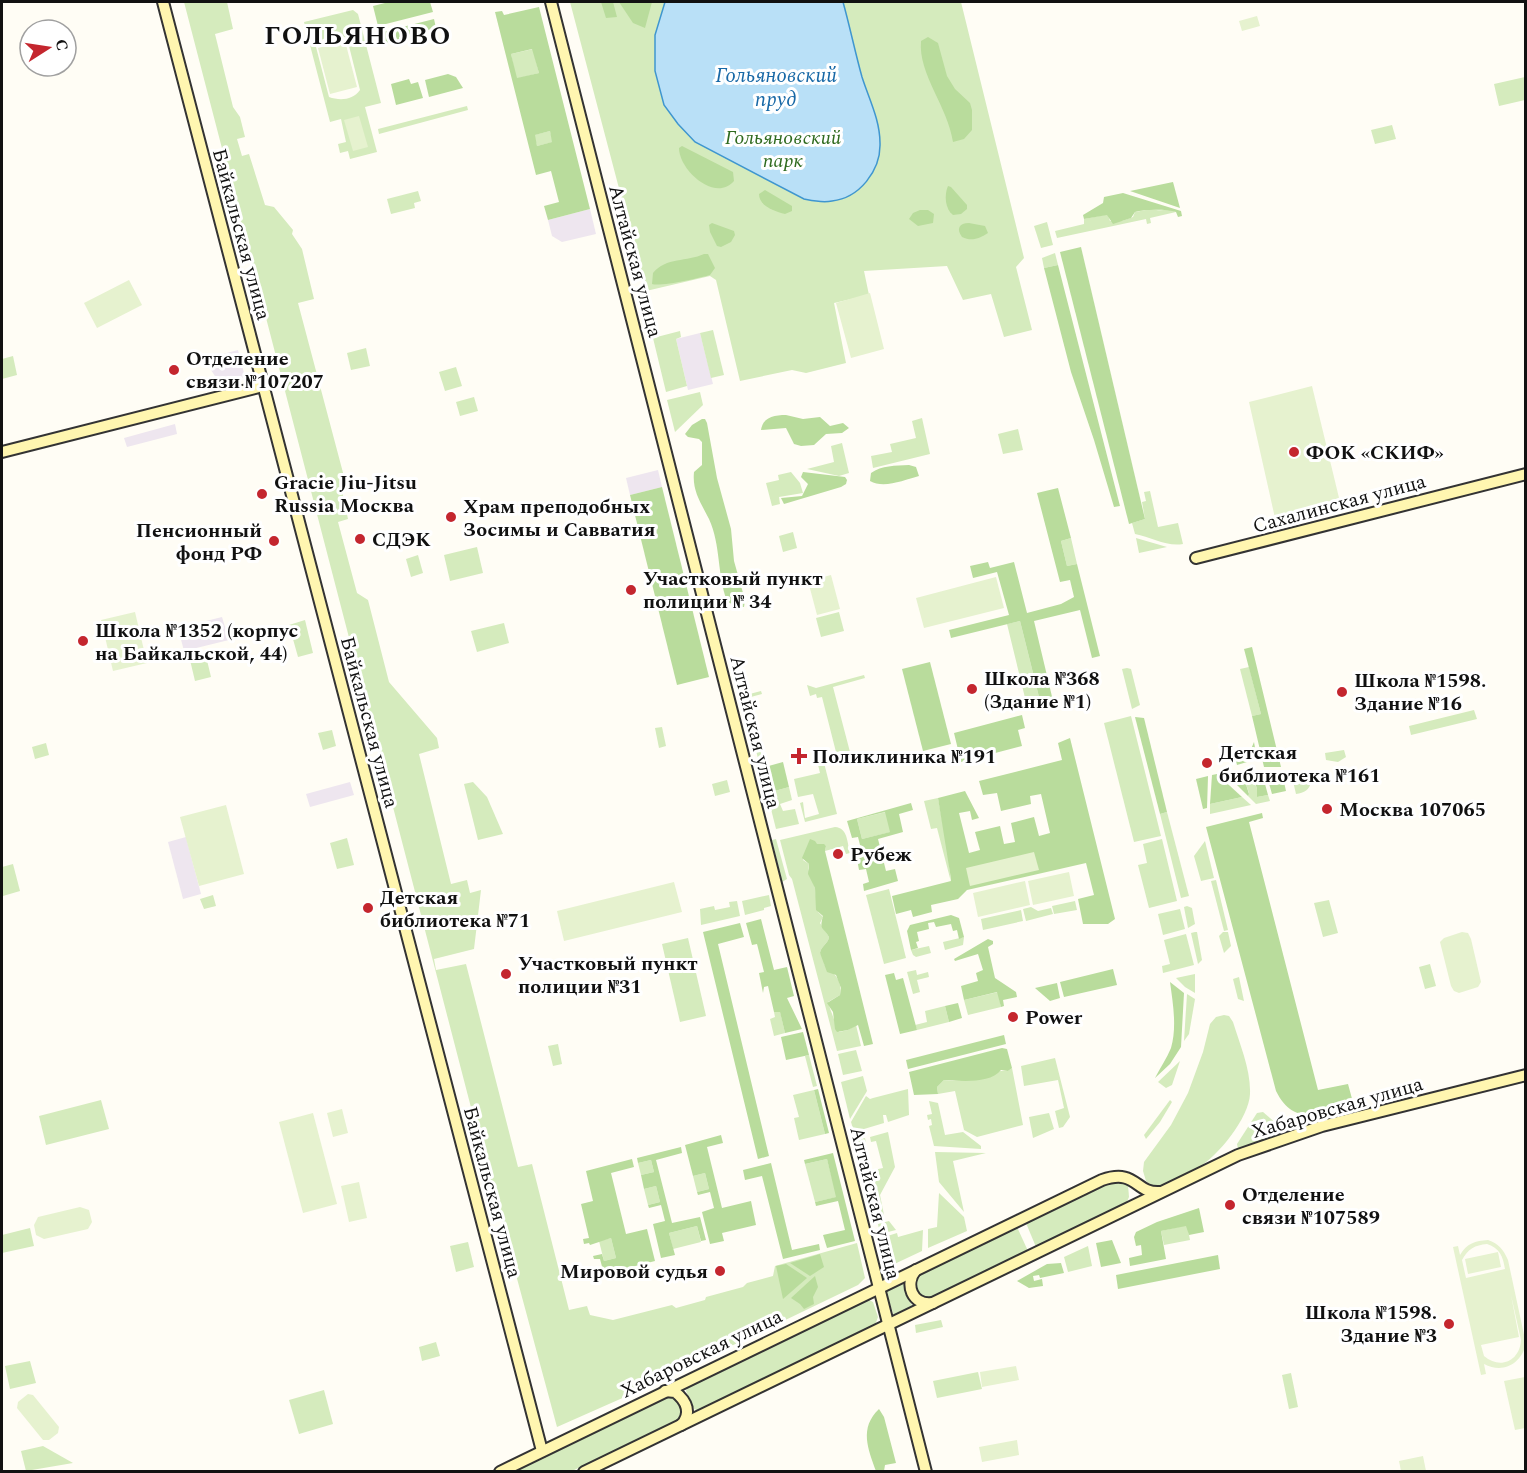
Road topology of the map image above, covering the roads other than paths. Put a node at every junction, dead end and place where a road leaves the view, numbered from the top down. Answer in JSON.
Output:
{"nodes":[{"id":1,"x":163,"y":2,"type":"edge"},
{"id":2,"x":551,"y":2,"type":"edge"},
{"id":3,"x":263,"y":386,"type":"junction"},
{"id":4,"x":2,"y":452,"type":"edge"},
{"id":5,"x":1526,"y":474,"type":"edge"},
{"id":6,"x":1196,"y":558,"type":"dead end"},
{"id":7,"x":1526,"y":1075,"type":"edge"},
{"id":8,"x":1133,"y":1181,"type":"junction"},
{"id":9,"x":1164,"y":1191,"type":"junction"},
{"id":10,"x":1127,"y":1209,"type":"junction"},
{"id":11,"x":919,"y":1268,"type":"junction"},
{"id":12,"x":879,"y":1287,"type":"junction"},
{"id":13,"x":934,"y":1303,"type":"junction"},
{"id":14,"x":888,"y":1325,"type":"junction"},
{"id":15,"x":664,"y":1391,"type":"junction"},
{"id":16,"x":681,"y":1425,"type":"junction"},
{"id":17,"x":542,"y":1451,"type":"junction"},
{"id":18,"x":500,"y":1472,"type":"edge"},
{"id":19,"x":584,"y":1472,"type":"edge"},
{"id":20,"x":926,"y":1472,"type":"edge"}],
"edges":[{"from":1,"to":3,"type":"street","name":"Байкальская улица"},
{"from":2,"to":12,"type":"street","name":"Алтайская улица"},
{"from":3,"to":4,"type":"street"},
{"from":3,"to":17,"type":"street","name":"Байкальская улица"},
{"from":5,"to":6,"type":"street","name":"Сахалинская улица"},
{"from":7,"to":9,"type":"street","name":"Хабаровская улица"},
{"from":8,"to":9,"type":"street","name":"Хабаровская улица"},
{"from":8,"to":10,"type":"street"},
{"from":8,"to":11,"type":"street","name":"Хабаровская улица"},
{"from":9,"to":10,"type":"street","name":"Хабаровская улица"},
{"from":10,"to":13,"type":"street","name":"Хабаровская улица"},
{"from":11,"to":12,"type":"street","name":"Хабаровская улица"},
{"from":11,"to":13,"type":"street"},
{"from":12,"to":14,"type":"street","name":"Алтайская улица"},
{"from":12,"to":15,"type":"street","name":"Хабаровская улица"},
{"from":13,"to":14,"type":"street","name":"Хабаровская улица"},
{"from":14,"to":16,"type":"street","name":"Хабаровская улица"},
{"from":14,"to":20,"type":"street","name":"Алтайская улица"},
{"from":15,"to":16,"type":"street"},
{"from":15,"to":17,"type":"street","name":"Хабаровская улица"},
{"from":16,"to":19,"type":"street","name":"Хабаровская улица"},
{"from":17,"to":18,"type":"street","name":"Хабаровская улица"}]}
